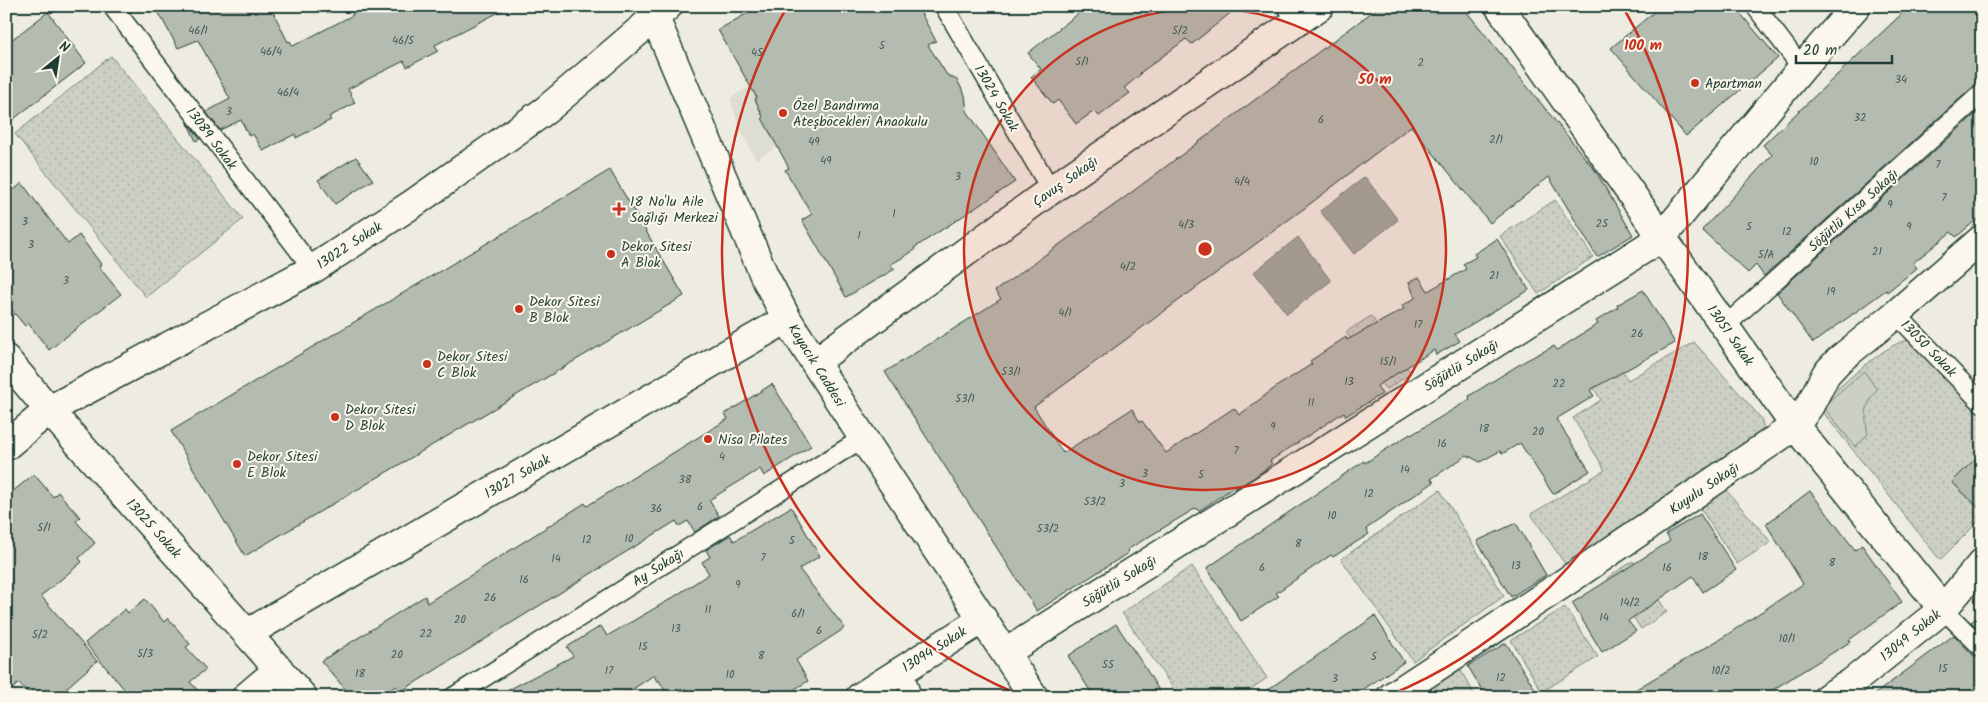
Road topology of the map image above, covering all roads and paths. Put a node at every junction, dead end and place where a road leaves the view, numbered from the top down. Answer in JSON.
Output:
{"nodes":[{"id":1,"x":112,"y":6,"type":"edge"},
{"id":2,"x":944,"y":6,"type":"edge"},
{"id":3,"x":1499,"y":6,"type":"edge"},
{"id":4,"x":1755,"y":6,"type":"edge"},
{"id":5,"x":1856,"y":6,"type":"edge"},
{"id":6,"x":658,"y":10,"type":"edge"},
{"id":7,"x":1301,"y":11,"type":"edge"},
{"id":8,"x":1802,"y":68,"type":"junction"},
{"id":9,"x":1982,"y":93,"type":"edge"},
{"id":10,"x":1050,"y":190,"type":"junction"},
{"id":11,"x":1661,"y":238,"type":"junction"},
{"id":12,"x":1982,"y":240,"type":"edge"},
{"id":13,"x":313,"y":270,"type":"junction"},
{"id":14,"x":1896,"y":314,"type":"junction"},
{"id":15,"x":787,"y":319,"type":"junction"},
{"id":16,"x":1725,"y":326,"type":"junction"},
{"id":17,"x":6,"y":360,"type":"edge"},
{"id":18,"x":815,"y":362,"type":"junction"},
{"id":19,"x":1982,"y":403,"type":"edge"},
{"id":20,"x":49,"y":410,"type":"junction"},
{"id":21,"x":1795,"y":426,"type":"junction"},
{"id":22,"x":863,"y":438,"type":"junction"},
{"id":23,"x":6,"y":446,"type":"edge"},
{"id":24,"x":1982,"y":563,"type":"edge"},
{"id":25,"x":1943,"y":609,"type":"junction"},
{"id":26,"x":983,"y":619,"type":"junction"},
{"id":27,"x":248,"y":633,"type":"junction"},
{"id":28,"x":1982,"y":648,"type":"edge"},
{"id":29,"x":1005,"y":653,"type":"junction"},
{"id":30,"x":903,"y":668,"type":"junction"},
{"id":31,"x":279,"y":669,"type":"junction"},
{"id":32,"x":246,"y":697,"type":"edge"},
{"id":33,"x":303,"y":697,"type":"edge"},
{"id":34,"x":453,"y":697,"type":"edge"},
{"id":35,"x":860,"y":697,"type":"edge"},
{"id":36,"x":912,"y":697,"type":"edge"},
{"id":37,"x":1034,"y":697,"type":"edge"},
{"id":38,"x":1391,"y":697,"type":"edge"},
{"id":39,"x":1828,"y":697,"type":"edge"}],
"edges":[{"from":1,"to":13,"type":"lane","name":"13089 Sokak"},
{"from":2,"to":10,"type":"lane","name":"13024 Sokak"},
{"from":3,"to":11,"type":"street","name":"13051 Sokak"},
{"from":4,"to":8,"type":"lane"},
{"from":5,"to":8,"type":"street","name":"Söğütlü Sokağı"},
{"from":6,"to":13,"type":"street","name":"13022 Sokak"},
{"from":6,"to":15,"type":"street","name":"Kayacık Caddesi"},
{"from":7,"to":10,"type":"street","name":"Çavuş Sokağı"},
{"from":8,"to":11,"type":"street","name":"Söğütlü Sokağı"},
{"from":9,"to":16,"type":"lane","name":"Söğütlü Kısa Sokağı"},
{"from":10,"to":18,"type":"street","name":"Çavuş Sokağı"},
{"from":11,"to":16,"type":"street","name":"13051 Sokak"},
{"from":11,"to":29,"type":"street","name":"Söğütlü Sokağı"},
{"from":12,"to":14,"type":"street","name":"Kuyulu Sokağı"},
{"from":13,"to":20,"type":"street","name":"13022 Sokak"},
{"from":14,"to":19,"type":"lane","name":"13050 Sokak"},
{"from":14,"to":21,"type":"street","name":"Kuyulu Sokağı"},
{"from":15,"to":18,"type":"street","name":"Kayacık Caddesi"},
{"from":15,"to":27,"type":"street","name":"13027 Sokak"},
{"from":16,"to":21,"type":"street","name":"13051 Sokak"},
{"from":17,"to":20,"type":"street","name":"13025 Sokak"},
{"from":18,"to":22,"type":"street","name":"Kayacık Caddesi"},
{"from":20,"to":23,"type":"street","name":"13022 Sokak"},
{"from":20,"to":27,"type":"street","name":"13025 Sokak"},
{"from":21,"to":25,"type":"street","name":"13051 Sokak"},
{"from":21,"to":38,"type":"street","name":"Kuyulu Sokağı"},
{"from":22,"to":26,"type":"street","name":"Kayacık Caddesi"},
{"from":22,"to":34,"type":"lane","name":"Ay Sokağı"},
{"from":24,"to":25,"type":"street","name":"13049 Sokak"},
{"from":25,"to":28,"type":"lane","name":"13051 Sokak"},
{"from":25,"to":39,"type":"street","name":"13049 Sokak"},
{"from":26,"to":29,"type":"street","name":"Kayacık Caddesi"},
{"from":26,"to":30,"type":"street","name":"13094 Sokak"},
{"from":27,"to":31,"type":"street","name":"13025 Sokak"},
{"from":29,"to":37,"type":"street","name":"Kayacık Caddesi"},
{"from":30,"to":35,"type":"street","name":"13094 Sokak"},
{"from":30,"to":36,"type":"lane"},
{"from":31,"to":32,"type":"street"},
{"from":31,"to":33,"type":"street","name":"13025 Sokak"}]}
